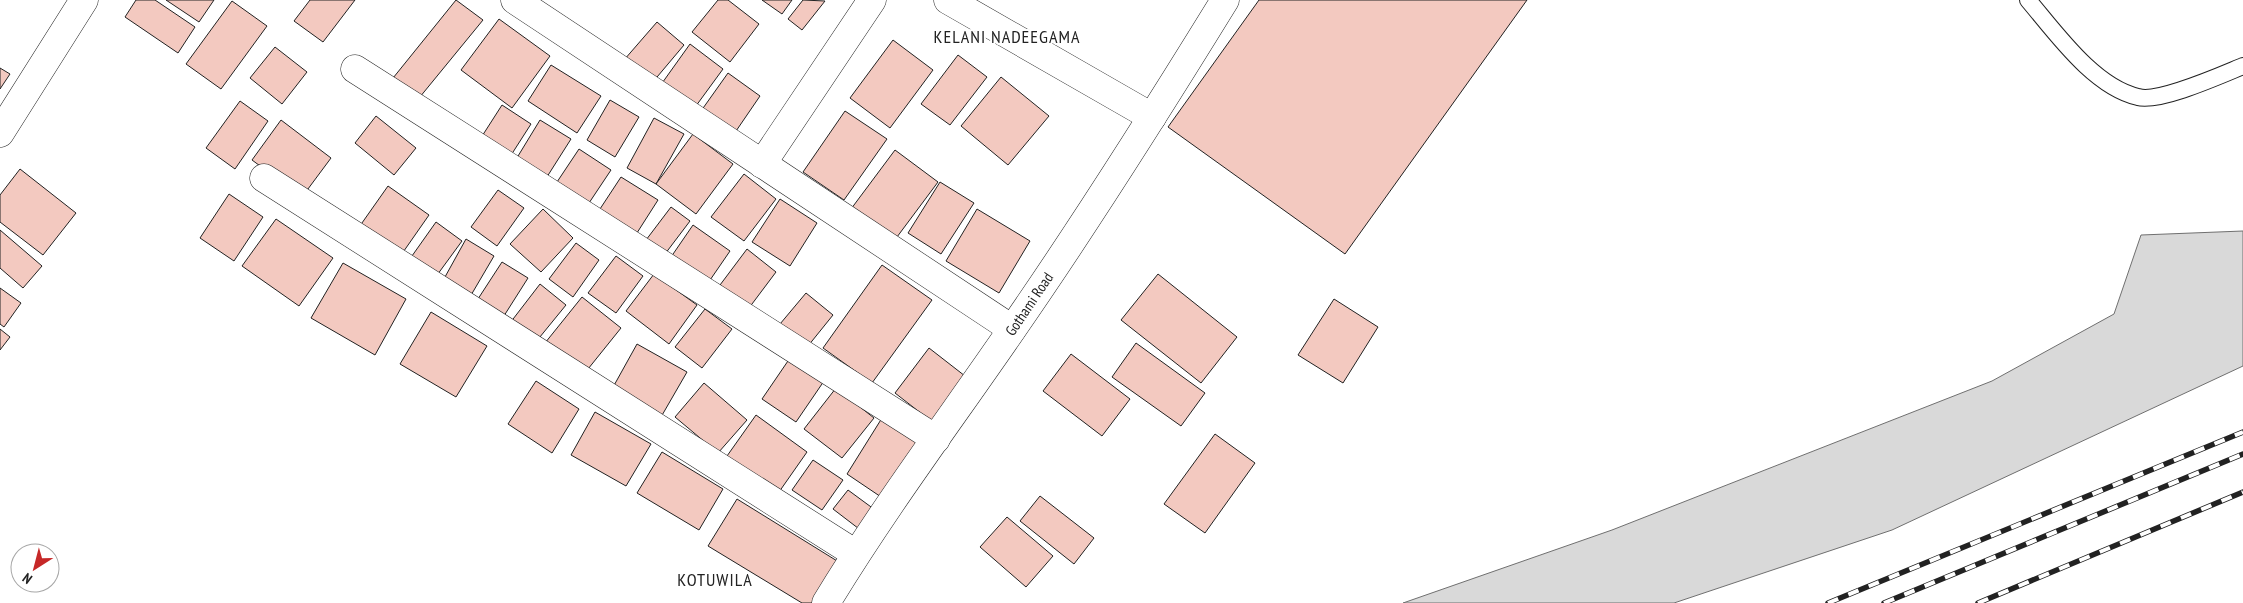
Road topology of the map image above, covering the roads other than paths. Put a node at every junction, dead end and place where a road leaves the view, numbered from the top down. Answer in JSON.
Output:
{"nodes":[{"id":1,"x":84,"y":0,"type":"edge"},
{"id":2,"x":515,"y":0,"type":"edge"},
{"id":3,"x":872,"y":0,"type":"edge"},
{"id":4,"x":948,"y":0,"type":"edge"},
{"id":5,"x":1225,"y":0,"type":"edge"},
{"id":6,"x":2028,"y":0,"type":"edge"},
{"id":7,"x":2243,"y":66,"type":"edge"},
{"id":8,"x":355,"y":69,"type":"dead end"},
{"id":9,"x":1152,"y":118,"type":"junction"},
{"id":10,"x":0,"y":133,"type":"edge"},
{"id":11,"x":762,"y":164,"type":"junction"},
{"id":12,"x":264,"y":178,"type":"dead end"},
{"id":13,"x":1012,"y":329,"type":"junction"},
{"id":14,"x":936,"y":439,"type":"junction"},
{"id":15,"x":856,"y":554,"type":"junction"},
{"id":16,"x":826,"y":603,"type":"edge"}],
"edges":[{"from":1,"to":10,"type":"street"},
{"from":2,"to":11,"type":"street"},
{"from":3,"to":11,"type":"street"},
{"from":4,"to":9,"type":"street"},
{"from":5,"to":9,"type":"street","name":"Gothami Road"},
{"from":6,"to":7,"type":"lane"},
{"from":8,"to":14,"type":"street"},
{"from":9,"to":13,"type":"street","name":"Gothami Road"},
{"from":11,"to":13,"type":"street"},
{"from":12,"to":15,"type":"street"},
{"from":13,"to":14,"type":"street","name":"Gothami Road"},
{"from":14,"to":15,"type":"street","name":"Gothami Road"},
{"from":15,"to":16,"type":"street","name":"Gothami Road"}]}
